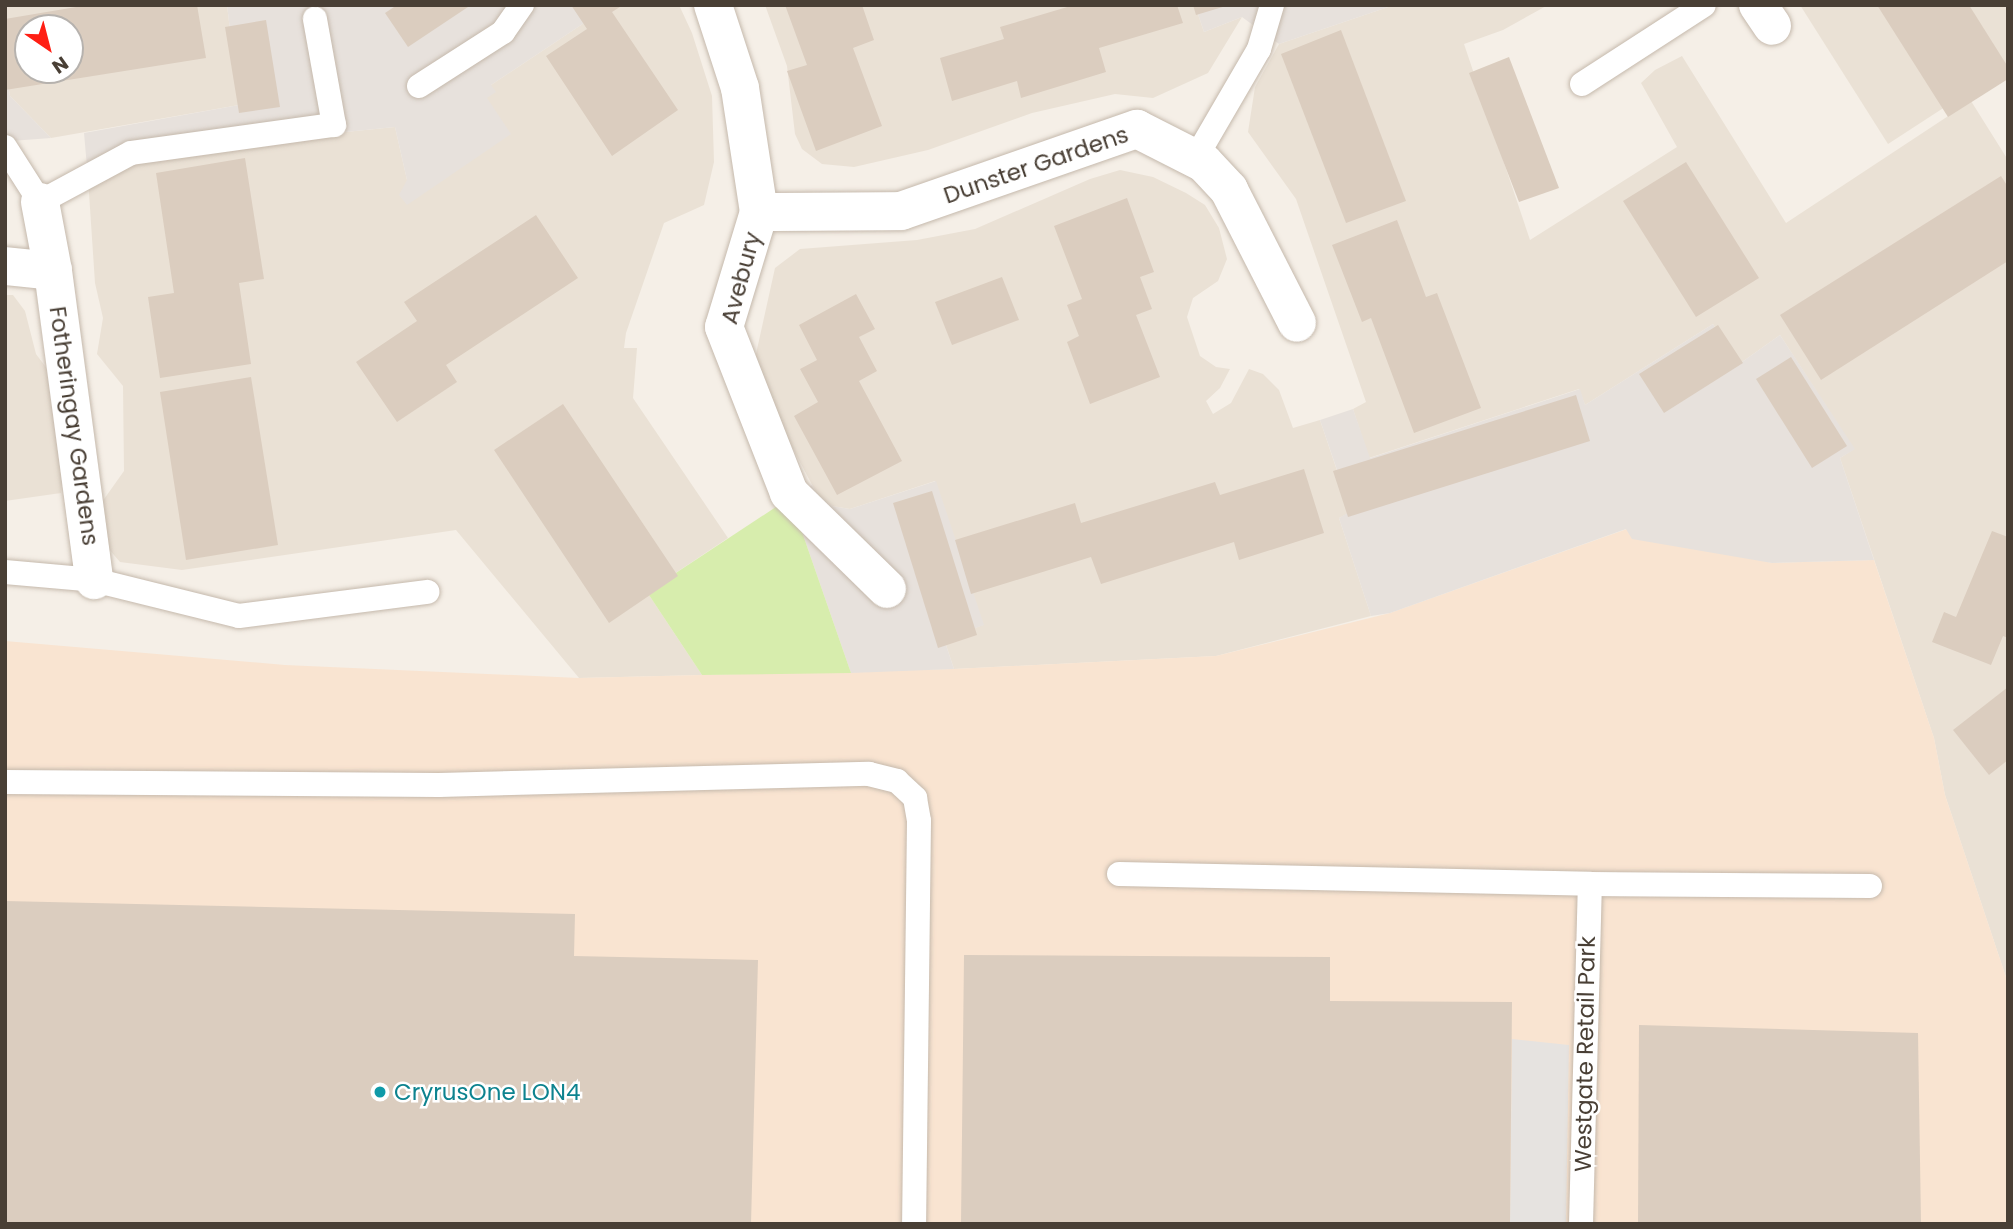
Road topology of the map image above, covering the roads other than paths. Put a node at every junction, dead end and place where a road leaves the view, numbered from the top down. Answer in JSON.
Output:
{"nodes":[{"id":1,"x":522,"y":5,"type":"edge"},
{"id":2,"x":713,"y":5,"type":"edge"},
{"id":3,"x":1272,"y":5,"type":"edge"},
{"id":4,"x":1704,"y":5,"type":"edge"},
{"id":5,"x":315,"y":19,"type":"dead end"},
{"id":6,"x":1582,"y":83,"type":"dead end"},
{"id":7,"x":419,"y":86,"type":"dead end"},
{"id":8,"x":5,"y":147,"type":"edge"},
{"id":9,"x":1195,"y":159,"type":"junction"},
{"id":10,"x":40,"y":202,"type":"junction"},
{"id":11,"x":759,"y":212,"type":"junction"},
{"id":12,"x":5,"y":266,"type":"edge"},
{"id":13,"x":53,"y":271,"type":"junction"},
{"id":14,"x":1297,"y":323,"type":"dead end"},
{"id":15,"x":5,"y":572,"type":"edge"},
{"id":16,"x":94,"y":580,"type":"junction"},
{"id":17,"x":887,"y":589,"type":"dead end"},
{"id":18,"x":427,"y":592,"type":"dead end"},
{"id":19,"x":5,"y":782,"type":"edge"},
{"id":20,"x":1119,"y":874,"type":"dead end"},
{"id":21,"x":1590,"y":884,"type":"junction"},
{"id":22,"x":1870,"y":886,"type":"dead end"},
{"id":23,"x":914,"y":1224,"type":"edge"},
{"id":24,"x":1581,"y":1224,"type":"edge"}],
"edges":[{"from":1,"to":7,"type":"lane"},
{"from":2,"to":11,"type":"street","name":"Avebury"},
{"from":3,"to":9,"type":"lane"},
{"from":4,"to":6,"type":"lane"},
{"from":5,"to":10,"type":"lane"},
{"from":8,"to":10,"type":"lane"},
{"from":9,"to":11,"type":"street","name":"Dunster Gardens"},
{"from":9,"to":14,"type":"street","name":"Dunster Gardens"},
{"from":10,"to":13,"type":"street","name":"Fotheringay Gardens"},
{"from":11,"to":17,"type":"street","name":"Avebury"},
{"from":12,"to":13,"type":"street"},
{"from":13,"to":16,"type":"street","name":"Fotheringay Gardens"},
{"from":15,"to":16,"type":"lane"},
{"from":16,"to":18,"type":"lane"},
{"from":19,"to":23,"type":"lane"},
{"from":20,"to":21,"type":"lane"},
{"from":21,"to":22,"type":"lane"},
{"from":21,"to":24,"type":"lane","name":"Westgate Retail Park"}]}
